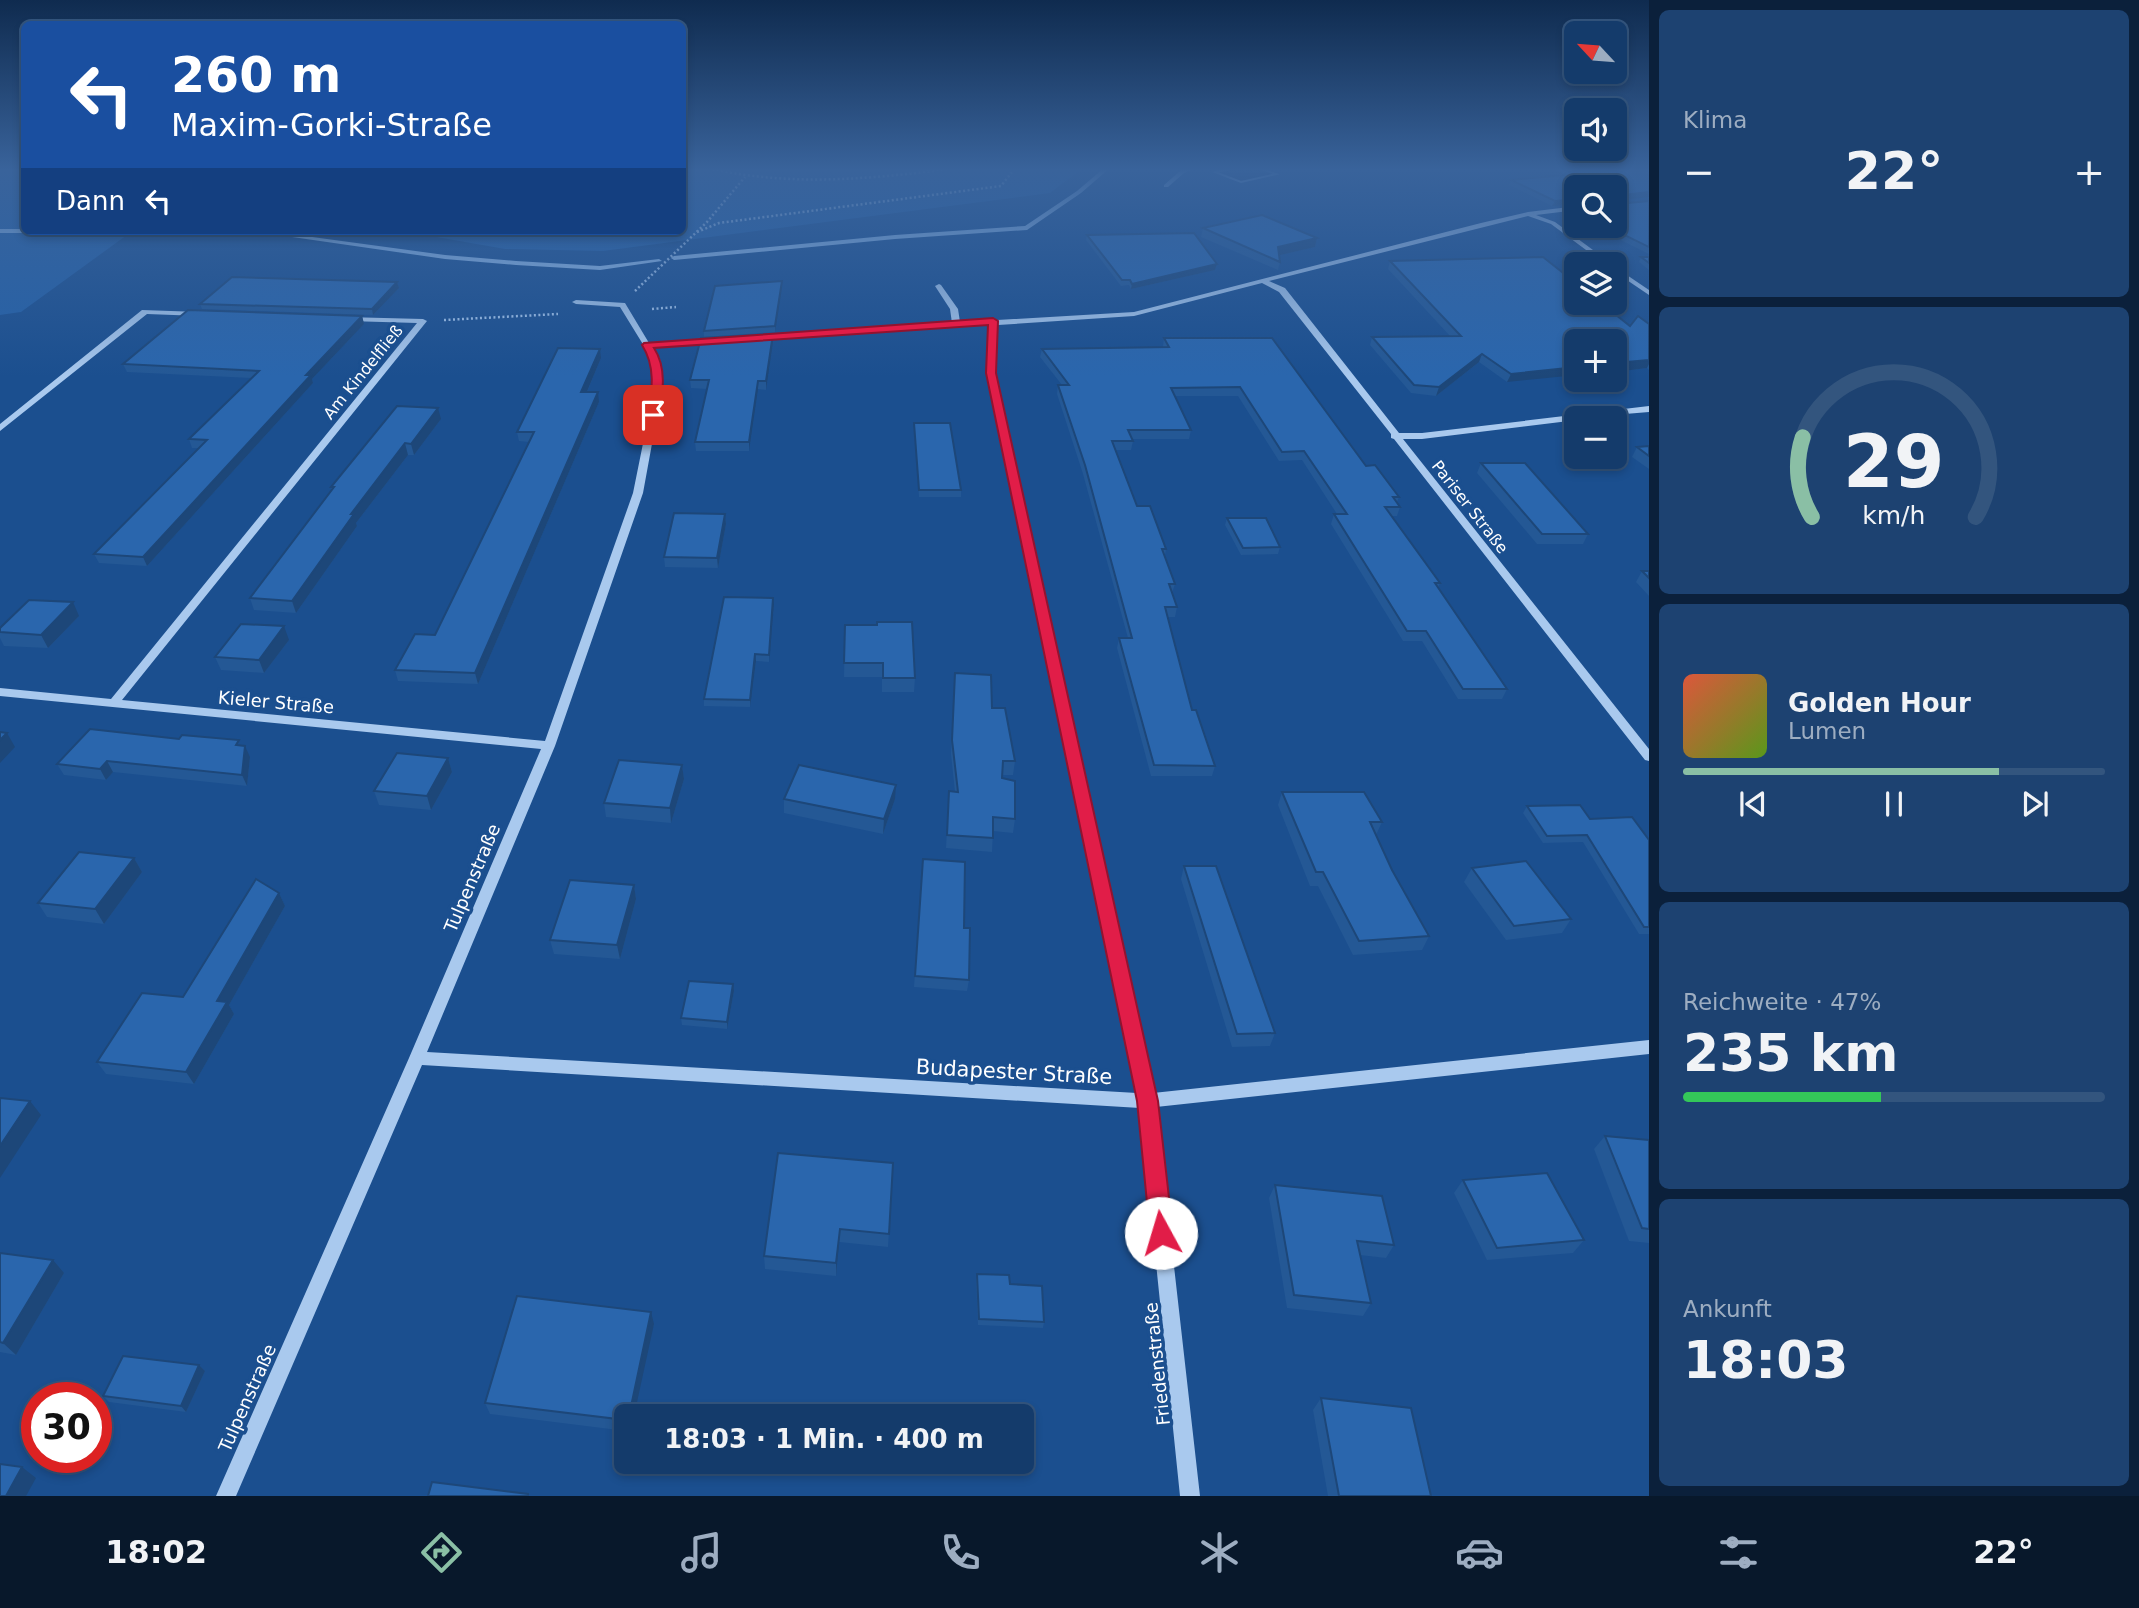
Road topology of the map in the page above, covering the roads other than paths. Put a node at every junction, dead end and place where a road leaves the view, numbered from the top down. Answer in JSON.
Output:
{"nodes":[{"id":1,"x":1434,"y":238,"type":"edge"},
{"id":2,"x":1573,"y":238,"type":"edge"},
{"id":3,"x":1593,"y":252,"type":"edge"},
{"id":4,"x":1627,"y":277,"type":"edge"},
{"id":5,"x":1263,"y":281,"type":"junction"},
{"id":6,"x":939,"y":286,"type":"dead end"},
{"id":7,"x":1649,"y":293,"type":"edge"},
{"id":8,"x":576,"y":302,"type":"dead end"},
{"id":9,"x":208,"y":314,"type":"edge"},
{"id":10,"x":332,"y":318,"type":"edge"},
{"id":11,"x":993,"y":321,"type":"junction"},
{"id":12,"x":956,"y":323,"type":"junction"},
{"id":13,"x":755,"y":337,"type":"edge"},
{"id":14,"x":728,"y":339,"type":"edge"},
{"id":15,"x":647,"y":345,"type":"junction"},
{"id":16,"x":1649,"y":410,"type":"edge"},
{"id":17,"x":0,"y":428,"type":"edge"},
{"id":18,"x":1394,"y":436,"type":"junction"},
{"id":19,"x":0,"y":692,"type":"edge"},
{"id":20,"x":113,"y":704,"type":"junction"},
{"id":21,"x":549,"y":746,"type":"junction"},
{"id":22,"x":1649,"y":757,"type":"edge"},
{"id":23,"x":1649,"y":1047,"type":"edge"},
{"id":24,"x":417,"y":1058,"type":"junction"},
{"id":25,"x":1147,"y":1101,"type":"junction"},
{"id":26,"x":226,"y":1496,"type":"edge"},
{"id":27,"x":1190,"y":1496,"type":"edge"}],
"edges":[{"from":1,"to":5,"type":"street"},
{"from":2,"to":3,"type":"street"},
{"from":4,"to":7,"type":"street"},
{"from":5,"to":11,"type":"street"},
{"from":5,"to":18,"type":"street","name":"Pariser Straße"},
{"from":6,"to":12,"type":"street"},
{"from":8,"to":15,"type":"street","name":"Tulpenstraße"},
{"from":9,"to":17,"type":"street"},
{"from":10,"to":20,"type":"street","name":"Am Kindelfließ"},
{"from":11,"to":12,"type":"street"},
{"from":11,"to":25,"type":"street","name":"Friedenstraße"},
{"from":12,"to":13,"type":"street"},
{"from":14,"to":15,"type":"street"},
{"from":15,"to":21,"type":"street","name":"Tulpenstraße"},
{"from":16,"to":18,"type":"street"},
{"from":18,"to":22,"type":"street","name":"Pariser Straße"},
{"from":19,"to":20,"type":"street","name":"Kieler Straße"},
{"from":20,"to":21,"type":"street","name":"Kieler Straße"},
{"from":21,"to":24,"type":"street","name":"Tulpenstraße"},
{"from":23,"to":25,"type":"street","name":"Budapester Straße"},
{"from":24,"to":25,"type":"street","name":"Budapester Straße"},
{"from":24,"to":26,"type":"street","name":"Tulpenstraße"},
{"from":25,"to":27,"type":"street","name":"Friedenstraße"}]}
